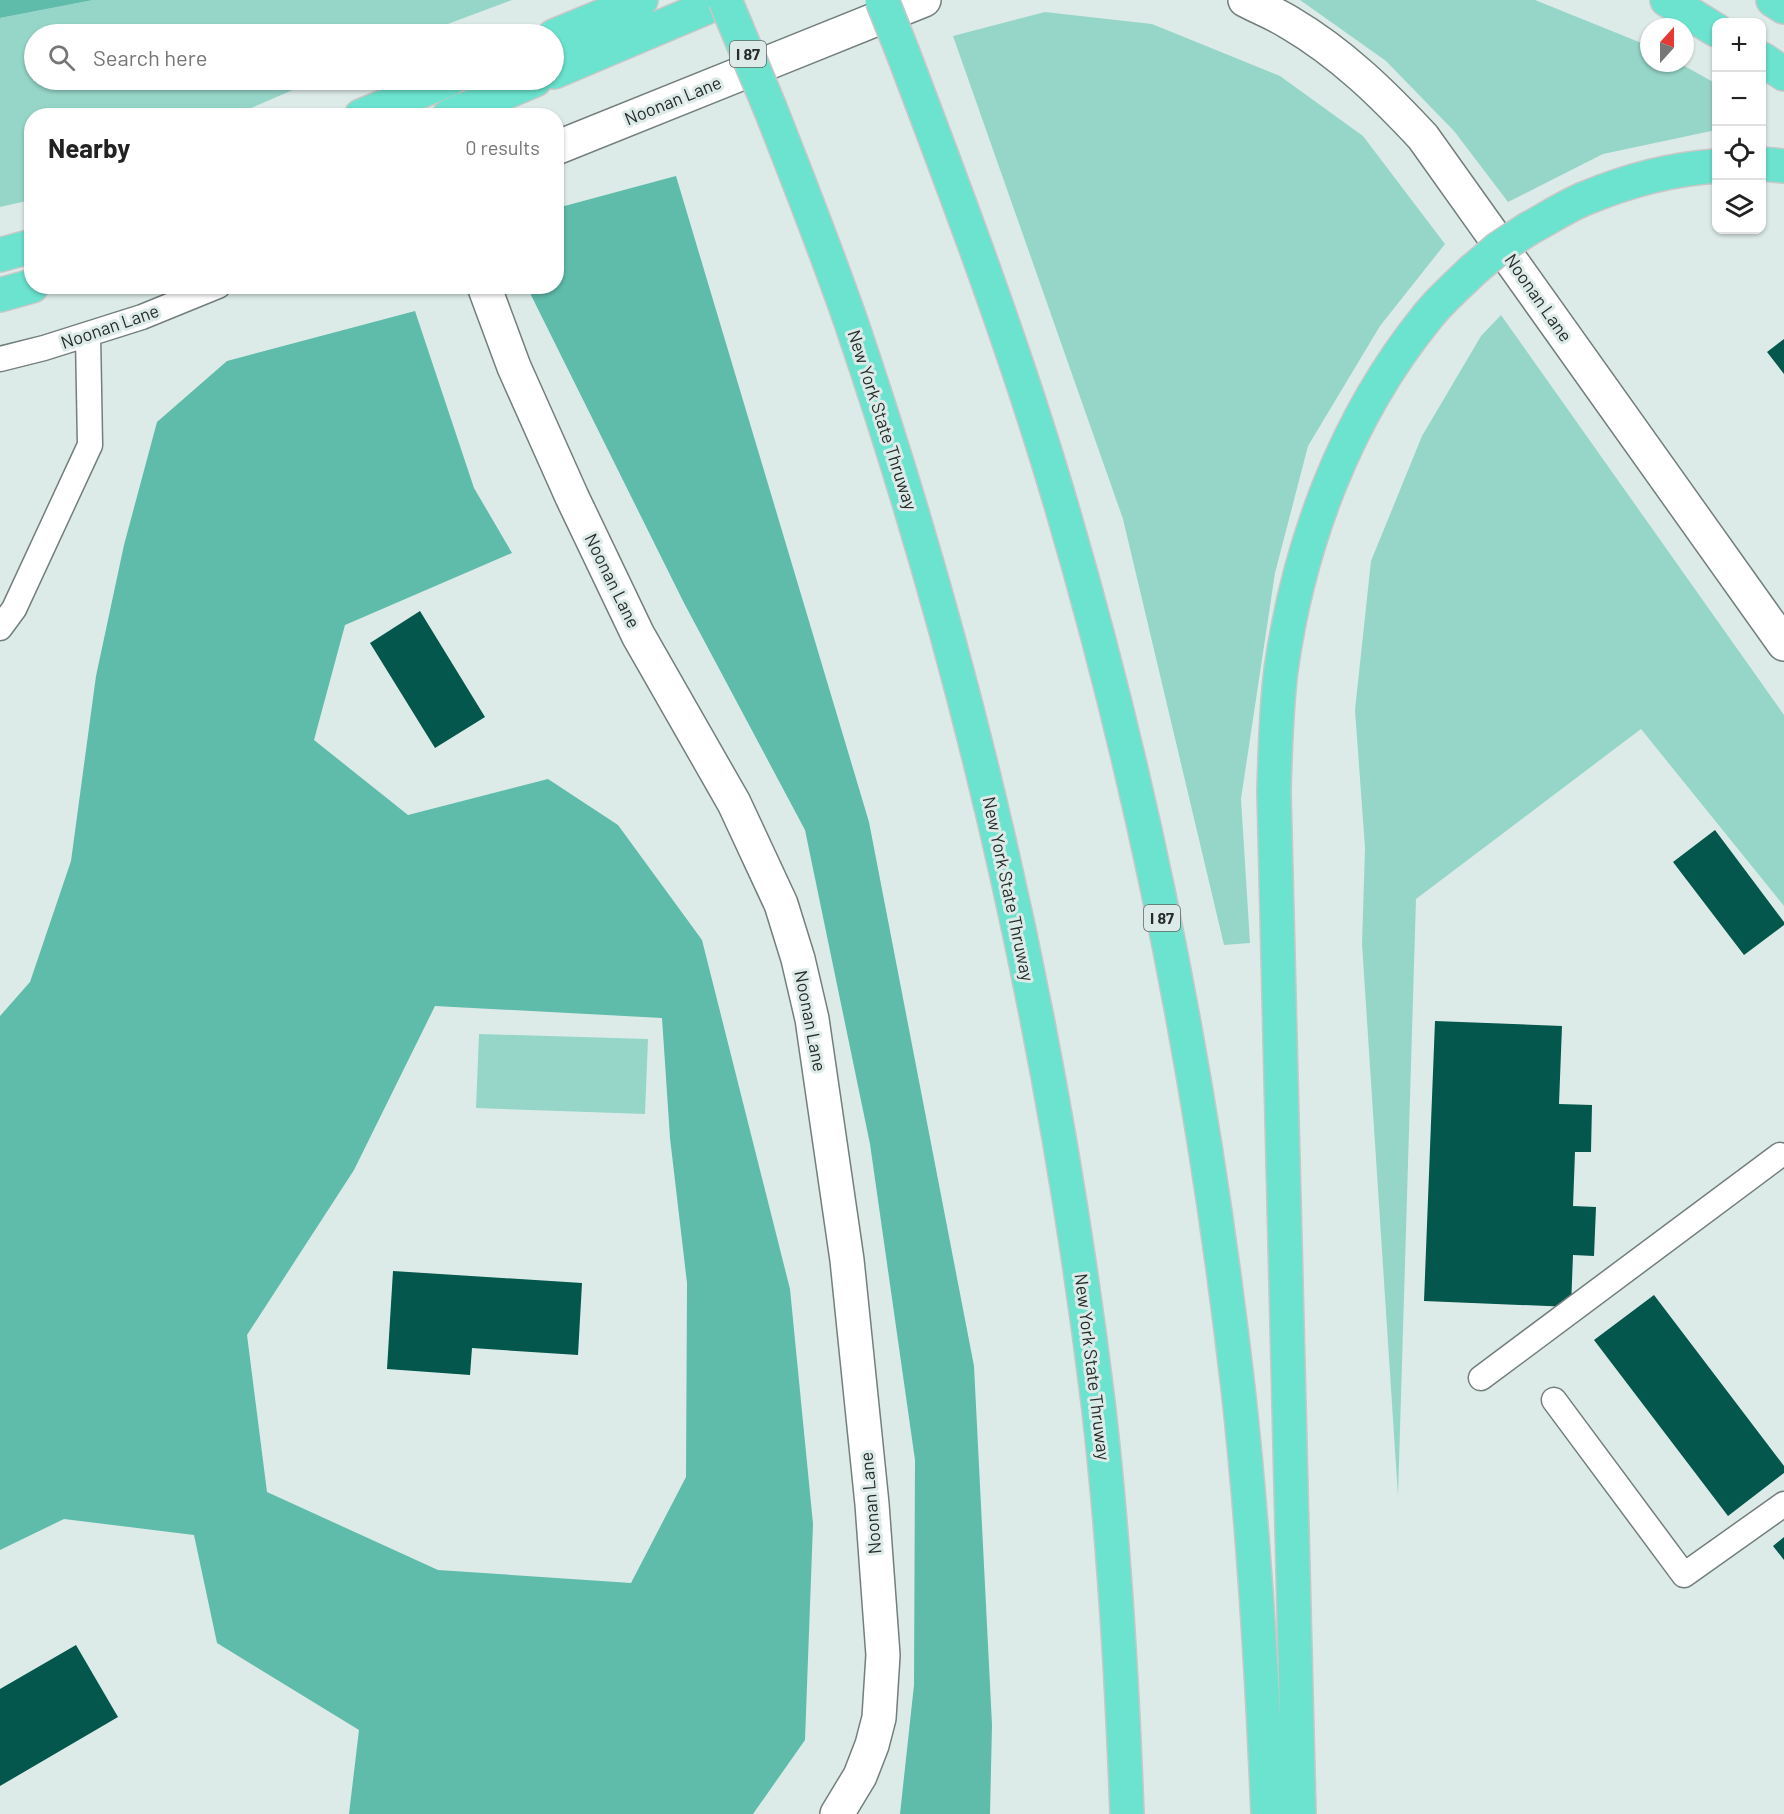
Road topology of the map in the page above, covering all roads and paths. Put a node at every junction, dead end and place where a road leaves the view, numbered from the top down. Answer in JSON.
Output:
{"nodes":[{"id":1,"x":641,"y":0,"type":"edge"},
{"id":2,"x":724,"y":0,"type":"edge"},
{"id":3,"x":882,"y":0,"type":"edge"},
{"id":4,"x":924,"y":0,"type":"edge"},
{"id":5,"x":1245,"y":0,"type":"edge"},
{"id":6,"x":1667,"y":0,"type":"edge"},
{"id":7,"x":1773,"y":0,"type":"edge"},
{"id":8,"x":1784,"y":7,"type":"edge"},
{"id":9,"x":1712,"y":28,"type":"edge"},
{"id":10,"x":564,"y":32,"type":"edge"},
{"id":11,"x":1766,"y":62,"type":"edge"},
{"id":12,"x":564,"y":68,"type":"edge"},
{"id":13,"x":1784,"y":74,"type":"edge"},
{"id":14,"x":424,"y":90,"type":"edge"},
{"id":15,"x":511,"y":90,"type":"edge"},
{"id":16,"x":380,"y":108,"type":"edge"},
{"id":17,"x":468,"y":108,"type":"edge"},
{"id":18,"x":564,"y":145,"type":"edge"},
{"id":19,"x":1766,"y":164,"type":"edge"},
{"id":20,"x":1712,"y":166,"type":"edge"},
{"id":21,"x":1784,"y":166,"type":"edge"},
{"id":22,"x":24,"y":248,"type":"edge"},
{"id":23,"x":0,"y":255,"type":"edge"},
{"id":24,"x":24,"y":288,"type":"edge"},
{"id":25,"x":0,"y":294,"type":"edge"},
{"id":26,"x":198,"y":294,"type":"edge"},
{"id":27,"x":487,"y":294,"type":"edge"},
{"id":28,"x":88,"y":335,"type":"junction"},
{"id":29,"x":0,"y":359,"type":"edge"},
{"id":30,"x":0,"y":628,"type":"edge"},
{"id":31,"x":1784,"y":644,"type":"edge"},
{"id":32,"x":1780,"y":1155,"type":"dead end"},
{"id":33,"x":1481,"y":1378,"type":"dead end"},
{"id":34,"x":1554,"y":1400,"type":"dead end"},
{"id":35,"x":1784,"y":1504,"type":"edge"},
{"id":36,"x":837,"y":1814,"type":"edge"},
{"id":37,"x":1127,"y":1814,"type":"edge"},
{"id":38,"x":1268,"y":1814,"type":"edge"},
{"id":39,"x":1299,"y":1814,"type":"edge"}],
"edges":[{"from":1,"to":10,"type":"highway"},
{"from":2,"to":12,"type":"highway"},
{"from":2,"to":37,"type":"highway","name":"New York State Thruway","number":"I 87","bridge":true},
{"from":3,"to":38,"type":"highway","number":"I 87","bridge":true},
{"from":4,"to":18,"type":"street","name":"Noonan Lane"},
{"from":5,"to":31,"type":"street","name":"Noonan Lane"},
{"from":6,"to":9,"type":"highway"},
{"from":7,"to":8,"type":"highway"},
{"from":11,"to":13,"type":"highway"},
{"from":14,"to":16,"type":"highway"},
{"from":15,"to":17,"type":"highway"},
{"from":19,"to":21,"type":"highway"},
{"from":20,"to":39,"type":"highway","bridge":true},
{"from":22,"to":23,"type":"highway"},
{"from":24,"to":25,"type":"highway"},
{"from":26,"to":28,"type":"lane","name":"Noonan Lane"},
{"from":27,"to":36,"type":"street","name":"Noonan Lane"},
{"from":28,"to":29,"type":"lane","name":"Noonan Lane"},
{"from":28,"to":30,"type":"lane"},
{"from":32,"to":33,"type":"lane"},
{"from":34,"to":35,"type":"lane"}]}
